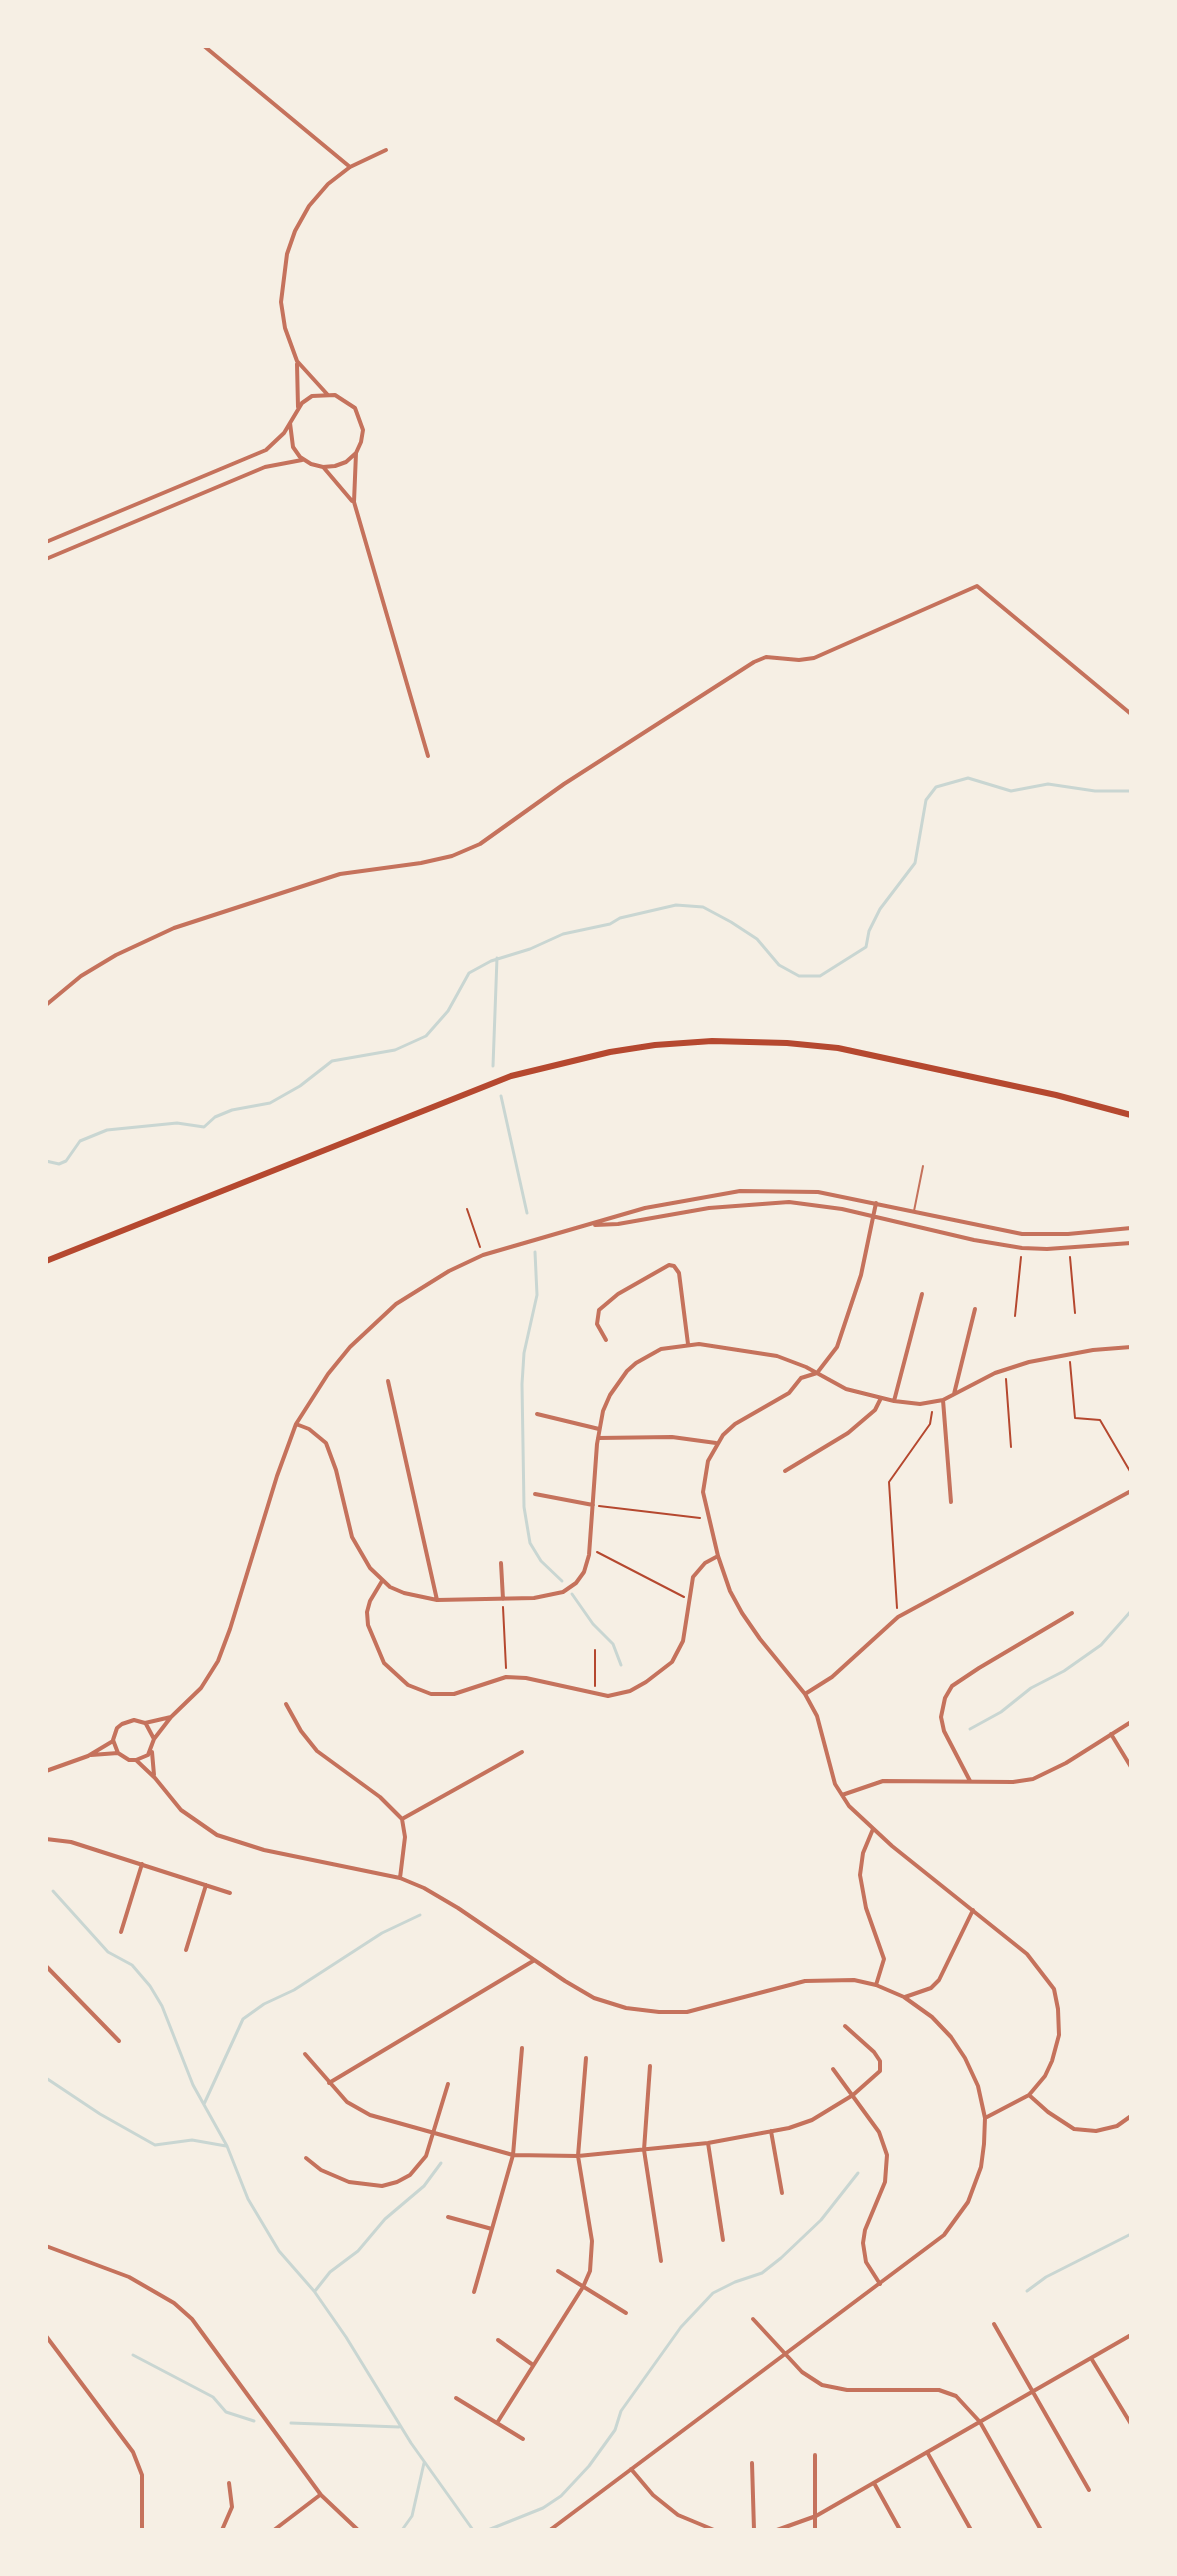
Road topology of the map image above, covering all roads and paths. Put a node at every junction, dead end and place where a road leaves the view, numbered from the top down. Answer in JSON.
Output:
{"nodes":[{"id":1,"x":204,"y":46,"type":"edge"},
{"id":2,"x":386,"y":150,"type":"dead end"},
{"id":3,"x":350,"y":167,"type":"junction"},
{"id":4,"x":297,"y":361,"type":"junction"},
{"id":5,"x":327,"y":394,"type":"junction"},
{"id":6,"x":298,"y":407,"type":"junction"},
{"id":7,"x":290,"y":423,"type":"junction"},
{"id":8,"x":356,"y":453,"type":"junction"},
{"id":9,"x":304,"y":460,"type":"junction"},
{"id":10,"x":323,"y":467,"type":"junction"},
{"id":11,"x":354,"y":502,"type":"junction"},
{"id":12,"x":46,"y":542,"type":"edge"},
{"id":13,"x":46,"y":559,"type":"edge"},
{"id":14,"x":1131,"y":714,"type":"edge"},
{"id":15,"x":428,"y":756,"type":"dead end"},
{"id":16,"x":46,"y":1005,"type":"edge"},
{"id":17,"x":1131,"y":1115,"type":"edge"},
{"id":18,"x":923,"y":1166,"type":"dead end"},
{"id":19,"x":876,"y":1203,"type":"junction"},
{"id":20,"x":467,"y":1209,"type":"dead end"},
{"id":21,"x":914,"y":1212,"type":"junction"},
{"id":22,"x":873,"y":1217,"type":"junction"},
{"id":23,"x":589,"y":1225,"type":"junction"},
{"id":24,"x":1131,"y":1228,"type":"edge"},
{"id":25,"x":1131,"y":1243,"type":"edge"},
{"id":26,"x":1022,"y":1248,"type":"junction"},
{"id":27,"x":1069,"y":1248,"type":"junction"},
{"id":28,"x":483,"y":1255,"type":"junction"},
{"id":29,"x":46,"y":1261,"type":"edge"},
{"id":30,"x":922,"y":1294,"type":"dead end"},
{"id":31,"x":975,"y":1309,"type":"dead end"},
{"id":32,"x":1075,"y":1313,"type":"dead end"},
{"id":33,"x":1015,"y":1316,"type":"dead end"},
{"id":34,"x":606,"y":1340,"type":"dead end"},
{"id":35,"x":688,"y":1344,"type":"junction"},
{"id":36,"x":1131,"y":1347,"type":"edge"},
{"id":37,"x":1070,"y":1353,"type":"junction"},
{"id":38,"x":1005,"y":1370,"type":"junction"},
{"id":39,"x":817,"y":1373,"type":"junction"},
{"id":40,"x":388,"y":1381,"type":"dead end"},
{"id":41,"x":954,"y":1394,"type":"junction"},
{"id":42,"x":881,"y":1398,"type":"junction"},
{"id":43,"x":943,"y":1400,"type":"junction"},
{"id":44,"x":894,"y":1401,"type":"junction"},
{"id":45,"x":932,"y":1402,"type":"junction"},
{"id":46,"x":537,"y":1414,"type":"dead end"},
{"id":47,"x":296,"y":1424,"type":"junction"},
{"id":48,"x":599,"y":1429,"type":"junction"},
{"id":49,"x":598,"y":1438,"type":"junction"},
{"id":50,"x":716,"y":1443,"type":"junction"},
{"id":51,"x":1011,"y":1447,"type":"dead end"},
{"id":52,"x":785,"y":1471,"type":"dead end"},
{"id":53,"x":1131,"y":1473,"type":"edge"},
{"id":54,"x":1131,"y":1491,"type":"edge"},
{"id":55,"x":535,"y":1494,"type":"dead end"},
{"id":56,"x":951,"y":1502,"type":"dead end"},
{"id":57,"x":593,"y":1505,"type":"junction"},
{"id":58,"x":709,"y":1519,"type":"junction"},
{"id":59,"x":589,"y":1548,"type":"junction"},
{"id":60,"x":718,"y":1556,"type":"junction"},
{"id":61,"x":501,"y":1563,"type":"dead end"},
{"id":62,"x":382,"y":1581,"type":"junction"},
{"id":63,"x":503,"y":1599,"type":"junction"},
{"id":64,"x":689,"y":1599,"type":"junction"},
{"id":65,"x":437,"y":1600,"type":"junction"},
{"id":66,"x":1072,"y":1613,"type":"dead end"},
{"id":67,"x":898,"y":1617,"type":"junction"},
{"id":68,"x":595,"y":1650,"type":"dead end"},
{"id":69,"x":506,"y":1677,"type":"junction"},
{"id":70,"x":805,"y":1694,"type":"junction"},
{"id":71,"x":595,"y":1696,"type":"junction"},
{"id":72,"x":286,"y":1704,"type":"dead end"},
{"id":73,"x":171,"y":1717,"type":"junction"},
{"id":74,"x":1131,"y":1722,"type":"edge"},
{"id":75,"x":145,"y":1723,"type":"junction"},
{"id":76,"x":1111,"y":1734,"type":"junction"},
{"id":77,"x":154,"y":1739,"type":"junction"},
{"id":78,"x":113,"y":1740,"type":"junction"},
{"id":79,"x":151,"y":1750,"type":"junction"},
{"id":80,"x":522,"y":1752,"type":"dead end"},
{"id":81,"x":118,"y":1753,"type":"junction"},
{"id":82,"x":88,"y":1756,"type":"junction"},
{"id":83,"x":136,"y":1760,"type":"junction"},
{"id":84,"x":1131,"y":1767,"type":"edge"},
{"id":85,"x":46,"y":1771,"type":"edge"},
{"id":86,"x":155,"y":1778,"type":"junction"},
{"id":87,"x":970,"y":1781,"type":"junction"},
{"id":88,"x":842,"y":1795,"type":"junction"},
{"id":89,"x":402,"y":1819,"type":"junction"},
{"id":90,"x":873,"y":1829,"type":"junction"},
{"id":91,"x":46,"y":1839,"type":"edge"},
{"id":92,"x":142,"y":1864,"type":"junction"},
{"id":93,"x":400,"y":1878,"type":"junction"},
{"id":94,"x":206,"y":1885,"type":"junction"},
{"id":95,"x":230,"y":1893,"type":"dead end"},
{"id":96,"x":973,"y":1910,"type":"junction"},
{"id":97,"x":121,"y":1932,"type":"dead end"},
{"id":98,"x":186,"y":1950,"type":"dead end"},
{"id":99,"x":534,"y":1961,"type":"junction"},
{"id":100,"x":46,"y":1966,"type":"edge"},
{"id":101,"x":876,"y":1985,"type":"junction"},
{"id":102,"x":904,"y":1997,"type":"junction"},
{"id":103,"x":845,"y":2026,"type":"dead end"},
{"id":104,"x":119,"y":2041,"type":"dead end"},
{"id":105,"x":522,"y":2048,"type":"dead end"},
{"id":106,"x":305,"y":2054,"type":"dead end"},
{"id":107,"x":586,"y":2058,"type":"dead end"},
{"id":108,"x":650,"y":2066,"type":"dead end"},
{"id":109,"x":833,"y":2069,"type":"dead end"},
{"id":110,"x":329,"y":2083,"type":"junction"},
{"id":111,"x":448,"y":2084,"type":"dead end"},
{"id":112,"x":853,"y":2095,"type":"junction"},
{"id":113,"x":1029,"y":2095,"type":"junction"},
{"id":114,"x":1131,"y":2116,"type":"edge"},
{"id":115,"x":985,"y":2118,"type":"junction"},
{"id":116,"x":771,"y":2131,"type":"junction"},
{"id":117,"x":433,"y":2135,"type":"junction"},
{"id":118,"x":708,"y":2143,"type":"junction"},
{"id":119,"x":644,"y":2150,"type":"junction"},
{"id":120,"x":513,"y":2155,"type":"junction"},
{"id":121,"x":578,"y":2156,"type":"junction"},
{"id":122,"x":306,"y":2158,"type":"dead end"},
{"id":123,"x":782,"y":2193,"type":"dead end"},
{"id":124,"x":448,"y":2217,"type":"dead end"},
{"id":125,"x":492,"y":2229,"type":"junction"},
{"id":126,"x":723,"y":2240,"type":"dead end"},
{"id":127,"x":46,"y":2247,"type":"edge"},
{"id":128,"x":661,"y":2261,"type":"dead end"},
{"id":129,"x":558,"y":2271,"type":"dead end"},
{"id":130,"x":880,"y":2284,"type":"junction"},
{"id":131,"x":583,"y":2287,"type":"junction"},
{"id":132,"x":474,"y":2292,"type":"dead end"},
{"id":133,"x":626,"y":2313,"type":"dead end"},
{"id":134,"x":753,"y":2319,"type":"dead end"},
{"id":135,"x":994,"y":2324,"type":"dead end"},
{"id":136,"x":1131,"y":2335,"type":"edge"},
{"id":137,"x":46,"y":2336,"type":"edge"},
{"id":138,"x":498,"y":2340,"type":"dead end"},
{"id":139,"x":786,"y":2354,"type":"junction"},
{"id":140,"x":1091,"y":2358,"type":"junction"},
{"id":141,"x":533,"y":2365,"type":"junction"},
{"id":142,"x":1033,"y":2391,"type":"junction"},
{"id":143,"x":456,"y":2398,"type":"dead end"},
{"id":144,"x":980,"y":2422,"type":"junction"},
{"id":145,"x":497,"y":2423,"type":"junction"},
{"id":146,"x":1131,"y":2424,"type":"edge"},
{"id":147,"x":523,"y":2439,"type":"dead end"},
{"id":148,"x":927,"y":2452,"type":"junction"},
{"id":149,"x":815,"y":2455,"type":"dead end"},
{"id":150,"x":752,"y":2463,"type":"dead end"},
{"id":151,"x":631,"y":2469,"type":"junction"},
{"id":152,"x":229,"y":2483,"type":"dead end"},
{"id":153,"x":874,"y":2483,"type":"junction"},
{"id":154,"x":1089,"y":2490,"type":"dead end"},
{"id":155,"x":321,"y":2495,"type":"junction"},
{"id":156,"x":816,"y":2516,"type":"junction"},
{"id":157,"x":694,"y":2523,"type":"junction"},
{"id":158,"x":142,"y":2530,"type":"edge"},
{"id":159,"x":222,"y":2530,"type":"edge"},
{"id":160,"x":274,"y":2530,"type":"edge"},
{"id":161,"x":358,"y":2530,"type":"edge"},
{"id":162,"x":550,"y":2530,"type":"edge"},
{"id":163,"x":693,"y":2530,"type":"edge"},
{"id":164,"x":714,"y":2530,"type":"edge"},
{"id":165,"x":754,"y":2530,"type":"edge"},
{"id":166,"x":777,"y":2530,"type":"edge"},
{"id":167,"x":815,"y":2530,"type":"edge"},
{"id":168,"x":900,"y":2530,"type":"edge"},
{"id":169,"x":971,"y":2530,"type":"edge"},
{"id":170,"x":1041,"y":2530,"type":"edge"}],
"edges":[{"from":1,"to":3,"type":"street"},
{"from":2,"to":3,"type":"street"},
{"from":3,"to":4,"type":"street"},
{"from":4,"to":5,"type":"street"},
{"from":4,"to":6,"type":"street"},
{"from":5,"to":6,"type":"street"},
{"from":5,"to":8,"type":"street"},
{"from":6,"to":7,"type":"street"},
{"from":7,"to":9,"type":"street"},
{"from":7,"to":12,"type":"street"},
{"from":8,"to":10,"type":"street"},
{"from":8,"to":11,"type":"street"},
{"from":9,"to":10,"type":"street"},
{"from":9,"to":13,"type":"street"},
{"from":10,"to":11,"type":"street"},
{"from":11,"to":15,"type":"street"},
{"from":14,"to":16,"type":"street"},
{"from":17,"to":29,"type":"main road"},
{"from":18,"to":21,"type":"lane"},
{"from":19,"to":21,"type":"street"},
{"from":19,"to":22,"type":"street"},
{"from":19,"to":23,"type":"street"},
{"from":20,"to":28,"type":"path"},
{"from":21,"to":24,"type":"street"},
{"from":22,"to":23,"type":"street"},
{"from":22,"to":26,"type":"street"},
{"from":22,"to":39,"type":"street"},
{"from":23,"to":28,"type":"street"},
{"from":25,"to":27,"type":"street"},
{"from":26,"to":27,"type":"street"},
{"from":26,"to":33,"type":"path"},
{"from":27,"to":32,"type":"path"},
{"from":28,"to":47,"type":"street"},
{"from":30,"to":44,"type":"street"},
{"from":31,"to":41,"type":"street"},
{"from":34,"to":35,"type":"street"},
{"from":35,"to":39,"type":"street"},
{"from":35,"to":48,"type":"street"},
{"from":36,"to":37,"type":"street"},
{"from":37,"to":38,"type":"street"},
{"from":37,"to":53,"type":"path"},
{"from":38,"to":41,"type":"street"},
{"from":38,"to":51,"type":"path"},
{"from":39,"to":42,"type":"street"},
{"from":39,"to":50,"type":"street"},
{"from":40,"to":65,"type":"street"},
{"from":41,"to":43,"type":"street"},
{"from":42,"to":44,"type":"street"},
{"from":42,"to":52,"type":"street"},
{"from":43,"to":45,"type":"street"},
{"from":43,"to":56,"type":"street"},
{"from":44,"to":45,"type":"street"},
{"from":45,"to":67,"type":"path"},
{"from":46,"to":48,"type":"street"},
{"from":47,"to":62,"type":"street"},
{"from":47,"to":73,"type":"street"},
{"from":48,"to":49,"type":"street"},
{"from":49,"to":50,"type":"street"},
{"from":49,"to":57,"type":"street"},
{"from":50,"to":58,"type":"street"},
{"from":54,"to":67,"type":"street"},
{"from":55,"to":57,"type":"street"},
{"from":57,"to":58,"type":"path"},
{"from":57,"to":59,"type":"street"},
{"from":58,"to":60,"type":"street"},
{"from":59,"to":63,"type":"street"},
{"from":59,"to":64,"type":"path"},
{"from":60,"to":64,"type":"street"},
{"from":60,"to":70,"type":"street"},
{"from":61,"to":63,"type":"street"},
{"from":62,"to":65,"type":"street"},
{"from":62,"to":69,"type":"street"},
{"from":63,"to":65,"type":"street"},
{"from":63,"to":69,"type":"path"},
{"from":64,"to":71,"type":"street"},
{"from":66,"to":87,"type":"street"},
{"from":67,"to":70,"type":"street"},
{"from":68,"to":71,"type":"path"},
{"from":69,"to":71,"type":"street"},
{"from":70,"to":88,"type":"street"},
{"from":72,"to":89,"type":"street"},
{"from":73,"to":75,"type":"street"},
{"from":73,"to":77,"type":"street"},
{"from":74,"to":76,"type":"street"},
{"from":75,"to":77,"type":"street"},
{"from":75,"to":78,"type":"street"},
{"from":76,"to":84,"type":"street"},
{"from":76,"to":87,"type":"street"},
{"from":77,"to":79,"type":"street"},
{"from":78,"to":81,"type":"street"},
{"from":78,"to":82,"type":"street"},
{"from":79,"to":83,"type":"street"},
{"from":79,"to":86,"type":"street"},
{"from":80,"to":89,"type":"street"},
{"from":81,"to":82,"type":"street"},
{"from":81,"to":83,"type":"street"},
{"from":82,"to":85,"type":"street"},
{"from":83,"to":86,"type":"street"},
{"from":86,"to":93,"type":"street"},
{"from":87,"to":88,"type":"street"},
{"from":88,"to":90,"type":"street"},
{"from":89,"to":93,"type":"street"},
{"from":90,"to":96,"type":"street"},
{"from":90,"to":101,"type":"street"},
{"from":91,"to":92,"type":"street"},
{"from":92,"to":94,"type":"street"},
{"from":92,"to":97,"type":"street"},
{"from":93,"to":99,"type":"street"},
{"from":94,"to":95,"type":"street"},
{"from":94,"to":98,"type":"street"},
{"from":96,"to":102,"type":"street"},
{"from":96,"to":113,"type":"street"},
{"from":99,"to":101,"type":"street"},
{"from":99,"to":110,"type":"street"},
{"from":100,"to":104,"type":"street"},
{"from":101,"to":102,"type":"street"},
{"from":102,"to":115,"type":"street"},
{"from":103,"to":112,"type":"street"},
{"from":105,"to":120,"type":"street"},
{"from":106,"to":110,"type":"street"},
{"from":107,"to":121,"type":"street"},
{"from":108,"to":119,"type":"street"},
{"from":109,"to":112,"type":"street"},
{"from":110,"to":117,"type":"street"},
{"from":111,"to":117,"type":"street"},
{"from":112,"to":116,"type":"street"},
{"from":112,"to":130,"type":"street"},
{"from":113,"to":114,"type":"street"},
{"from":113,"to":115,"type":"street"},
{"from":115,"to":130,"type":"street"},
{"from":116,"to":118,"type":"street"},
{"from":116,"to":123,"type":"street"},
{"from":117,"to":120,"type":"street"},
{"from":117,"to":122,"type":"street"},
{"from":118,"to":119,"type":"street"},
{"from":118,"to":126,"type":"street"},
{"from":119,"to":121,"type":"street"},
{"from":119,"to":128,"type":"street"},
{"from":120,"to":121,"type":"street"},
{"from":120,"to":125,"type":"street"},
{"from":121,"to":131,"type":"street"},
{"from":124,"to":125,"type":"street"},
{"from":125,"to":132,"type":"street"},
{"from":127,"to":155,"type":"street"},
{"from":129,"to":131,"type":"street"},
{"from":130,"to":139,"type":"street"},
{"from":131,"to":133,"type":"street"},
{"from":131,"to":141,"type":"street"},
{"from":134,"to":139,"type":"street"},
{"from":135,"to":142,"type":"street"},
{"from":136,"to":140,"type":"street"},
{"from":137,"to":158,"type":"street"},
{"from":138,"to":141,"type":"street"},
{"from":139,"to":144,"type":"street"},
{"from":139,"to":151,"type":"street"},
{"from":140,"to":142,"type":"street"},
{"from":140,"to":146,"type":"street"},
{"from":141,"to":145,"type":"street"},
{"from":142,"to":144,"type":"street"},
{"from":142,"to":154,"type":"street"},
{"from":143,"to":145,"type":"street"},
{"from":144,"to":148,"type":"street"},
{"from":144,"to":170,"type":"street"},
{"from":145,"to":147,"type":"street"},
{"from":148,"to":153,"type":"street"},
{"from":148,"to":169,"type":"street"},
{"from":149,"to":156,"type":"street"},
{"from":150,"to":165,"type":"street"},
{"from":151,"to":157,"type":"street"},
{"from":151,"to":162,"type":"street"},
{"from":152,"to":159,"type":"street"},
{"from":153,"to":156,"type":"street"},
{"from":153,"to":168,"type":"street"},
{"from":155,"to":160,"type":"street"},
{"from":155,"to":161,"type":"street"},
{"from":156,"to":166,"type":"street"},
{"from":156,"to":167,"type":"street"},
{"from":157,"to":163,"type":"street"},
{"from":157,"to":164,"type":"street"}]}
